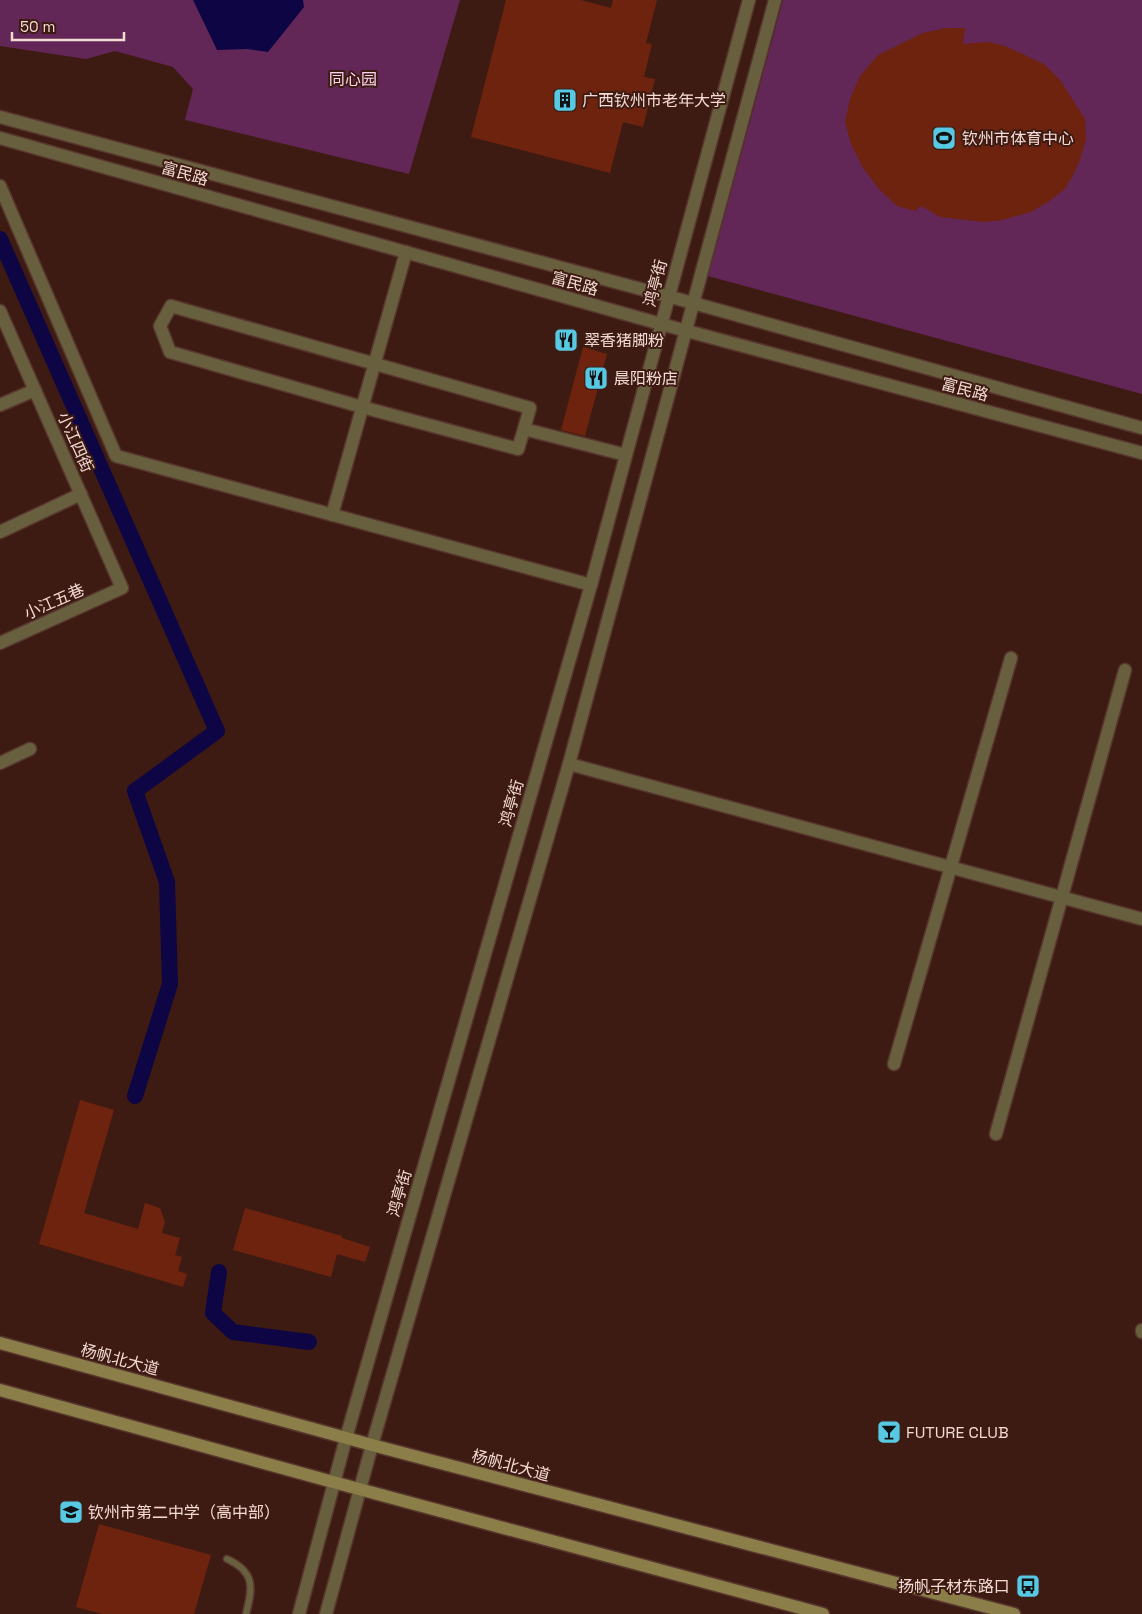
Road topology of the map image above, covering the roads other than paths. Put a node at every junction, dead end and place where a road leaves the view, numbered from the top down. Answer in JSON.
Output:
{"nodes":[{"id":1,"x":749,"y":0,"type":"edge"},
{"id":2,"x":775,"y":0,"type":"edge"},
{"id":3,"x":0,"y":117,"type":"edge"},
{"id":4,"x":0,"y":138,"type":"edge"},
{"id":5,"x":0,"y":186,"type":"edge"},
{"id":6,"x":406,"y":252,"type":"junction"},
{"id":7,"x":668,"y":297,"type":"junction"},
{"id":8,"x":693,"y":303,"type":"junction"},
{"id":9,"x":0,"y":311,"type":"edge"},
{"id":10,"x":661,"y":324,"type":"junction"},
{"id":11,"x":685,"y":331,"type":"junction"},
{"id":12,"x":375,"y":364,"type":"junction"},
{"id":13,"x":35,"y":390,"type":"junction"},
{"id":14,"x":0,"y":405,"type":"edge"},
{"id":15,"x":362,"y":407,"type":"junction"},
{"id":16,"x":1142,"y":428,"type":"edge"},
{"id":17,"x":524,"y":429,"type":"junction"},
{"id":18,"x":1142,"y":453,"type":"edge"},
{"id":19,"x":626,"y":455,"type":"junction"},
{"id":20,"x":81,"y":494,"type":"junction"},
{"id":21,"x":332,"y":515,"type":"junction"},
{"id":22,"x":0,"y":532,"type":"edge"},
{"id":23,"x":590,"y":585,"type":"junction"},
{"id":24,"x":122,"y":588,"type":"joint"},
{"id":25,"x":0,"y":643,"type":"edge"},
{"id":26,"x":1011,"y":658,"type":"dead end"},
{"id":27,"x":1125,"y":670,"type":"dead end"},
{"id":28,"x":30,"y":749,"type":"dead end"},
{"id":29,"x":0,"y":763,"type":"edge"},
{"id":30,"x":569,"y":764,"type":"junction"},
{"id":31,"x":951,"y":868,"type":"junction"},
{"id":32,"x":1062,"y":897,"type":"junction"},
{"id":33,"x":1142,"y":919,"type":"edge"},
{"id":34,"x":894,"y":1064,"type":"dead end"},
{"id":35,"x":996,"y":1134,"type":"dead end"},
{"id":36,"x":0,"y":1343,"type":"edge"},
{"id":37,"x":0,"y":1390,"type":"edge"},
{"id":38,"x":346,"y":1438,"type":"junction"},
{"id":39,"x":372,"y":1445,"type":"junction"},
{"id":40,"x":333,"y":1482,"type":"junction"},
{"id":41,"x":360,"y":1489,"type":"junction"},
{"id":42,"x":227,"y":1559,"type":"dead end"},
{"id":43,"x":246,"y":1614,"type":"edge"},
{"id":44,"x":299,"y":1614,"type":"edge"},
{"id":45,"x":326,"y":1614,"type":"edge"},
{"id":46,"x":823,"y":1614,"type":"edge"},
{"id":47,"x":1014,"y":1614,"type":"edge"}],
"edges":[{"from":1,"to":7,"type":"street","name":"鸿亭街"},
{"from":2,"to":8,"type":"street"},
{"from":3,"to":7,"type":"street","name":"富民路"},
{"from":4,"to":6,"type":"street","name":"富民路"},
{"from":5,"to":21,"type":"street"},
{"from":6,"to":10,"type":"street","name":"富民路"},
{"from":6,"to":12,"type":"street"},
{"from":7,"to":8,"type":"street","name":"富民路"},
{"from":7,"to":10,"type":"street","name":"鸿亭街"},
{"from":8,"to":11,"type":"street"},
{"from":8,"to":16,"type":"street","name":"富民路"},
{"from":9,"to":13,"type":"street","name":"小江四街"},
{"from":10,"to":11,"type":"street","name":"富民路"},
{"from":10,"to":19,"type":"street","name":"鸿亭街"},
{"from":11,"to":18,"type":"street","name":"富民路"},
{"from":11,"to":30,"type":"street"},
{"from":12,"to":15,"type":"street"},
{"from":12,"to":15,"type":"street"},
{"from":12,"to":17,"type":"street"},
{"from":13,"to":14,"type":"street"},
{"from":13,"to":20,"type":"street","name":"小江四街"},
{"from":15,"to":17,"type":"street"},
{"from":15,"to":21,"type":"street"},
{"from":17,"to":19,"type":"street"},
{"from":19,"to":23,"type":"street","name":"鸿亭街"},
{"from":20,"to":22,"type":"street"},
{"from":20,"to":24,"type":"street","name":"小江四街"},
{"from":21,"to":23,"type":"street"},
{"from":23,"to":38,"type":"street","name":"鸿亭街"},
{"from":24,"to":25,"type":"street","name":"小江五巷"},
{"from":26,"to":31,"type":"street"},
{"from":27,"to":32,"type":"street"},
{"from":28,"to":29,"type":"street"},
{"from":30,"to":31,"type":"street"},
{"from":30,"to":39,"type":"street"},
{"from":31,"to":32,"type":"street"},
{"from":31,"to":34,"type":"street"},
{"from":32,"to":33,"type":"street"},
{"from":32,"to":35,"type":"street"},
{"from":36,"to":38,"type":"main road","name":"杨帆北大道"},
{"from":37,"to":40,"type":"main road"},
{"from":38,"to":39,"type":"main road","name":"杨帆北大道"},
{"from":38,"to":40,"type":"street","name":"鸿亭街"},
{"from":39,"to":41,"type":"street"},
{"from":39,"to":47,"type":"main road","name":"杨帆北大道"},
{"from":40,"to":41,"type":"main road"},
{"from":40,"to":44,"type":"street","name":"鸿亭街"},
{"from":41,"to":45,"type":"street"},
{"from":41,"to":46,"type":"main road"},
{"from":42,"to":43,"type":"lane"}]}
